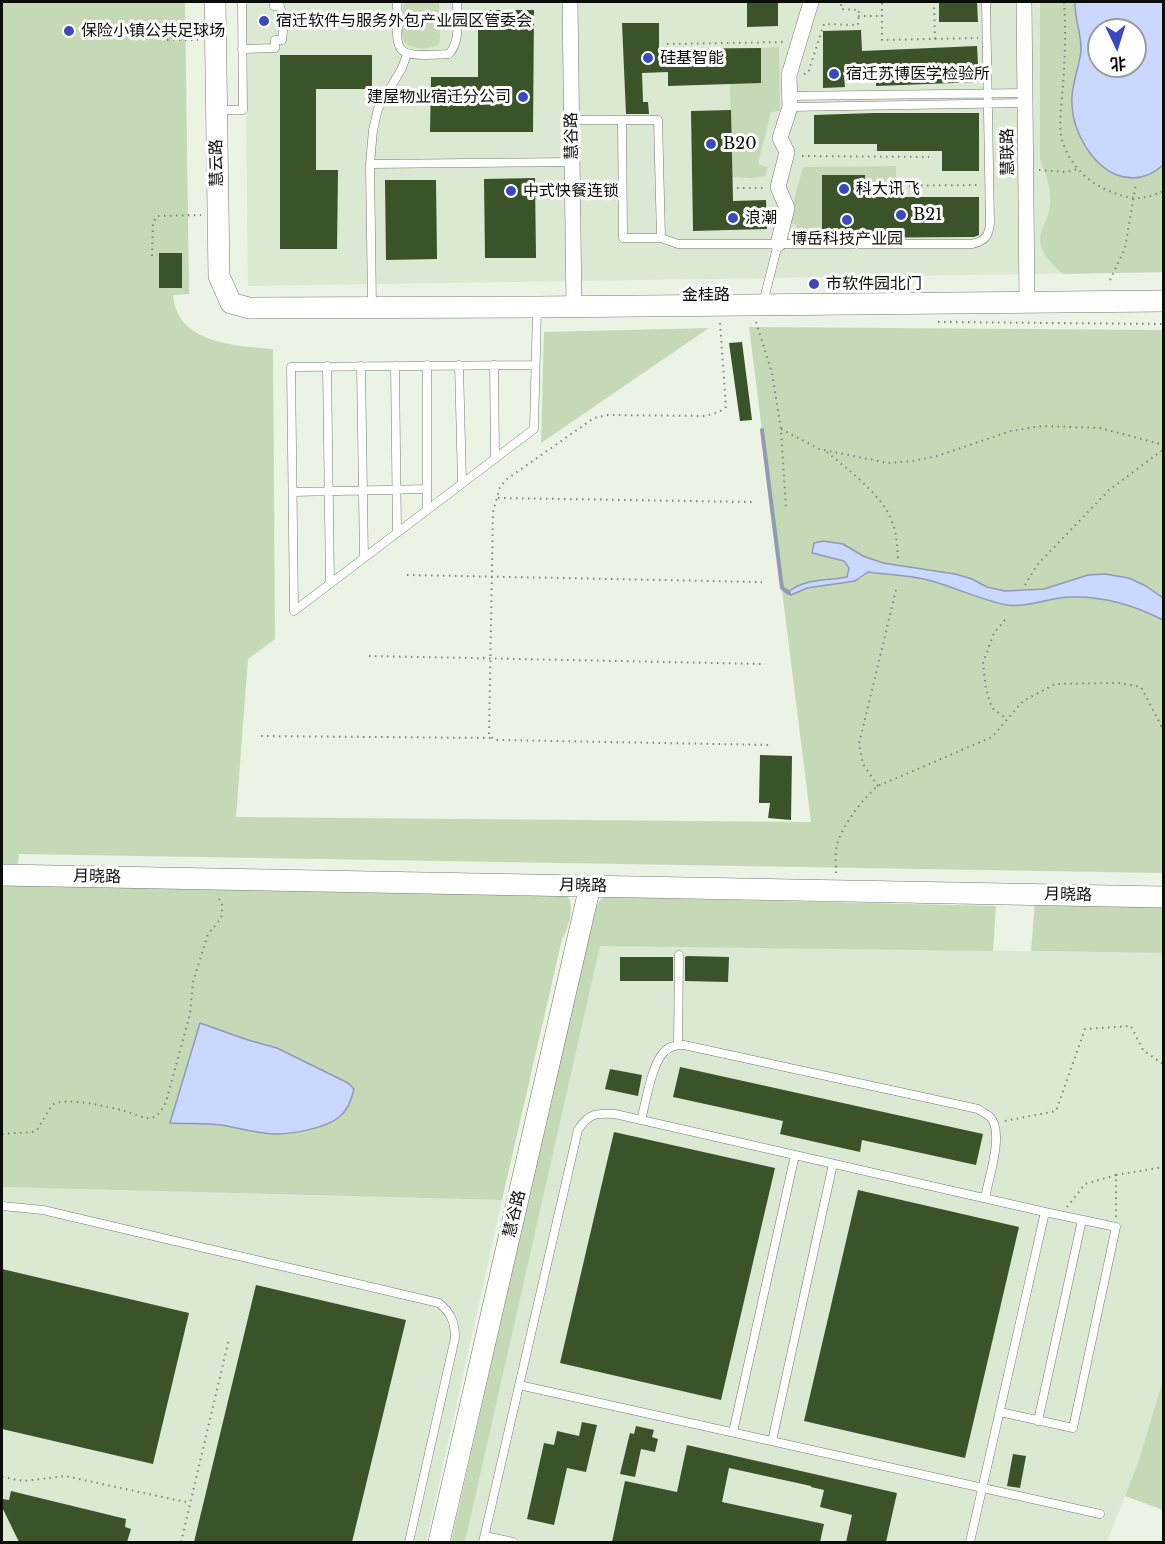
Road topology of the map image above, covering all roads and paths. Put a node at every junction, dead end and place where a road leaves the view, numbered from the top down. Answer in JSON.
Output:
{"nodes":[{"id":1,"x":215,"y":2,"type":"edge"},
{"id":2,"x":226,"y":2,"type":"edge"},
{"id":3,"x":242,"y":2,"type":"edge"},
{"id":4,"x":274,"y":2,"type":"edge"},
{"id":5,"x":397,"y":2,"type":"edge"},
{"id":6,"x":457,"y":2,"type":"edge"},
{"id":7,"x":570,"y":2,"type":"edge"},
{"id":8,"x":811,"y":2,"type":"edge"},
{"id":9,"x":841,"y":2,"type":"edge"},
{"id":10,"x":986,"y":2,"type":"edge"},
{"id":11,"x":1024,"y":2,"type":"edge"},
{"id":12,"x":1064,"y":2,"type":"edge"},
{"id":13,"x":858,"y":16,"type":"junction"},
{"id":14,"x":882,"y":16,"type":"junction"},
{"id":15,"x":397,"y":20,"type":"junction"},
{"id":16,"x":284,"y":22,"type":"junction"},
{"id":17,"x":987,"y":38,"type":"junction"},
{"id":18,"x":934,"y":39,"type":"junction"},
{"id":19,"x":167,"y":40,"type":"dead end"},
{"id":20,"x":198,"y":40,"type":"dead end"},
{"id":21,"x":799,"y":42,"type":"junction"},
{"id":22,"x":667,"y":44,"type":"dead end"},
{"id":23,"x":242,"y":49,"type":"junction"},
{"id":24,"x":407,"y":54,"type":"junction"},
{"id":25,"x":789,"y":75,"type":"junction"},
{"id":26,"x":988,"y":94,"type":"junction"},
{"id":27,"x":1025,"y":98,"type":"junction"},
{"id":28,"x":790,"y":101,"type":"junction"},
{"id":29,"x":988,"y":104,"type":"junction"},
{"id":30,"x":222,"y":110,"type":"junction"},
{"id":31,"x":571,"y":120,"type":"junction"},
{"id":32,"x":622,"y":120,"type":"junction"},
{"id":33,"x":787,"y":152,"type":"junction"},
{"id":34,"x":929,"y":157,"type":"dead end"},
{"id":35,"x":572,"y":162,"type":"junction"},
{"id":36,"x":370,"y":164,"type":"junction"},
{"id":37,"x":1026,"y":169,"type":"junction"},
{"id":38,"x":1078,"y":169,"type":"junction"},
{"id":39,"x":1136,"y":183,"type":"dead end"},
{"id":40,"x":990,"y":184,"type":"junction"},
{"id":41,"x":873,"y":186,"type":"dead end"},
{"id":42,"x":737,"y":188,"type":"dead end"},
{"id":43,"x":778,"y":188,"type":"junction"},
{"id":44,"x":1164,"y":191,"type":"edge"},
{"id":45,"x":1135,"y":200,"type":"junction"},
{"id":46,"x":201,"y":215,"type":"dead end"},
{"id":47,"x":661,"y":238,"type":"junction"},
{"id":48,"x":778,"y":244,"type":"junction"},
{"id":49,"x":152,"y":256,"type":"dead end"},
{"id":50,"x":1110,"y":280,"type":"dead end"},
{"id":51,"x":1164,"y":290,"type":"edge"},
{"id":52,"x":1027,"y":297,"type":"junction"},
{"id":53,"x":758,"y":300,"type":"junction"},
{"id":54,"x":1164,"y":300,"type":"edge"},
{"id":55,"x":573,"y":302,"type":"junction"},
{"id":56,"x":248,"y":303,"type":"joint"},
{"id":57,"x":372,"y":303,"type":"junction"},
{"id":58,"x":537,"y":308,"type":"junction"},
{"id":59,"x":720,"y":320,"type":"dead end"},
{"id":60,"x":427,"y":365,"type":"junction"},
{"id":61,"x":459,"y":365,"type":"junction"},
{"id":62,"x":494,"y":365,"type":"junction"},
{"id":63,"x":535,"y":365,"type":"junction"},
{"id":64,"x":327,"y":366,"type":"junction"},
{"id":65,"x":361,"y":366,"type":"junction"},
{"id":66,"x":395,"y":366,"type":"junction"},
{"id":67,"x":781,"y":429,"type":"junction"},
{"id":68,"x":1164,"y":447,"type":"edge"},
{"id":69,"x":825,"y":450,"type":"junction"},
{"id":70,"x":495,"y":459,"type":"junction"},
{"id":71,"x":462,"y":483,"type":"junction"},
{"id":72,"x":427,"y":489,"type":"junction"},
{"id":73,"x":363,"y":490,"type":"junction"},
{"id":74,"x":397,"y":490,"type":"junction"},
{"id":75,"x":329,"y":491,"type":"junction"},
{"id":76,"x":292,"y":492,"type":"junction"},
{"id":77,"x":496,"y":498,"type":"junction"},
{"id":78,"x":753,"y":502,"type":"dead end"},
{"id":79,"x":786,"y":508,"type":"dead end"},
{"id":80,"x":427,"y":510,"type":"junction"},
{"id":81,"x":397,"y":532,"type":"junction"},
{"id":82,"x":364,"y":558,"type":"junction"},
{"id":83,"x":897,"y":560,"type":"dead end"},
{"id":84,"x":407,"y":575,"type":"dead end"},
{"id":85,"x":492,"y":577,"type":"junction"},
{"id":86,"x":762,"y":582,"type":"dead end"},
{"id":87,"x":330,"y":584,"type":"junction"},
{"id":88,"x":1025,"y":585,"type":"dead end"},
{"id":89,"x":896,"y":590,"type":"dead end"},
{"id":90,"x":1005,"y":620,"type":"dead end"},
{"id":91,"x":369,"y":656,"type":"dead end"},
{"id":92,"x":490,"y":659,"type":"junction"},
{"id":93,"x":765,"y":664,"type":"dead end"},
{"id":94,"x":1007,"y":719,"type":"junction"},
{"id":95,"x":1164,"y":731,"type":"edge"},
{"id":96,"x":261,"y":736,"type":"dead end"},
{"id":97,"x":491,"y":738,"type":"junction"},
{"id":98,"x":771,"y":745,"type":"dead end"},
{"id":99,"x":878,"y":786,"type":"junction"},
{"id":100,"x":2,"y":875,"type":"edge"},
{"id":101,"x":204,"y":879,"type":"junction"},
{"id":102,"x":590,"y":886,"type":"junction"},
{"id":103,"x":835,"y":891,"type":"junction"},
{"id":104,"x":1164,"y":897,"type":"edge"},
{"id":105,"x":679,"y":955,"type":"dead end"},
{"id":106,"x":678,"y":1045,"type":"junction"},
{"id":107,"x":1164,"y":1065,"type":"edge"},
{"id":108,"x":641,"y":1120,"type":"junction"},
{"id":109,"x":993,"y":1123,"type":"junction"},
{"id":110,"x":2,"y":1134,"type":"edge"},
{"id":111,"x":795,"y":1155,"type":"junction"},
{"id":112,"x":833,"y":1164,"type":"junction"},
{"id":113,"x":1164,"y":1167,"type":"edge"},
{"id":114,"x":1116,"y":1175,"type":"junction"},
{"id":115,"x":985,"y":1198,"type":"junction"},
{"id":116,"x":2,"y":1206,"type":"edge"},
{"id":117,"x":1045,"y":1212,"type":"junction"},
{"id":118,"x":1061,"y":1215,"type":"junction"},
{"id":119,"x":1082,"y":1220,"type":"junction"},
{"id":120,"x":1116,"y":1227,"type":"junction"},
{"id":121,"x":228,"y":1339,"type":"dead end"},
{"id":122,"x":519,"y":1385,"type":"junction"},
{"id":123,"x":1000,"y":1412,"type":"junction"},
{"id":124,"x":1038,"y":1421,"type":"junction"},
{"id":125,"x":733,"y":1432,"type":"junction"},
{"id":126,"x":772,"y":1441,"type":"junction"},
{"id":127,"x":2,"y":1477,"type":"edge"},
{"id":128,"x":982,"y":1488,"type":"junction"},
{"id":129,"x":190,"y":1503,"type":"junction"},
{"id":130,"x":1100,"y":1514,"type":"dead end"},
{"id":131,"x":484,"y":1539,"type":"edge"},
{"id":132,"x":181,"y":1542,"type":"edge"},
{"id":133,"x":409,"y":1542,"type":"edge"},
{"id":134,"x":439,"y":1542,"type":"edge"},
{"id":135,"x":513,"y":1542,"type":"edge"},
{"id":136,"x":970,"y":1542,"type":"edge"}],
"edges":[{"from":1,"to":30,"type":"street","name":"慧云路"},
{"from":2,"to":30,"type":"street","name":"慧云路"},
{"from":3,"to":23,"type":"lane"},
{"from":4,"to":16,"type":"lane"},
{"from":5,"to":15,"type":"lane"},
{"from":6,"to":24,"type":"lane"},
{"from":7,"to":31,"type":"street","name":"慧谷路"},
{"from":8,"to":21,"type":"street"},
{"from":9,"to":13,"type":"path"},
{"from":10,"to":17,"type":"lane"},
{"from":11,"to":27,"type":"street","name":"慧联路"},
{"from":12,"to":38,"type":"path"},
{"from":13,"to":14,"type":"path"},
{"from":13,"to":25,"type":"path"},
{"from":14,"to":18,"type":"path"},
{"from":14,"to":18,"type":"path"},
{"from":15,"to":16,"type":"lane"},
{"from":15,"to":24,"type":"lane"},
{"from":16,"to":23,"type":"lane"},
{"from":17,"to":18,"type":"path"},
{"from":17,"to":26,"type":"lane"},
{"from":19,"to":20,"type":"path"},
{"from":21,"to":22,"type":"path"},
{"from":21,"to":25,"type":"street"},
{"from":23,"to":30,"type":"lane"},
{"from":24,"to":36,"type":"lane"},
{"from":25,"to":28,"type":"street"},
{"from":26,"to":27,"type":"lane"},
{"from":26,"to":28,"type":"lane"},
{"from":26,"to":29,"type":"lane"},
{"from":27,"to":29,"type":"lane"},
{"from":27,"to":37,"type":"street","name":"慧联路"},
{"from":28,"to":29,"type":"lane"},
{"from":28,"to":33,"type":"street"},
{"from":29,"to":40,"type":"lane"},
{"from":30,"to":56,"type":"street","name":"慧云路"},
{"from":31,"to":32,"type":"lane"},
{"from":31,"to":35,"type":"street","name":"慧谷路"},
{"from":32,"to":47,"type":"lane"},
{"from":32,"to":47,"type":"lane"},
{"from":33,"to":34,"type":"path"},
{"from":33,"to":43,"type":"street"},
{"from":35,"to":36,"type":"lane"},
{"from":35,"to":55,"type":"street","name":"慧谷路"},
{"from":36,"to":57,"type":"lane"},
{"from":37,"to":38,"type":"path"},
{"from":37,"to":52,"type":"street","name":"慧联路"},
{"from":38,"to":45,"type":"path"},
{"from":39,"to":45,"type":"path"},
{"from":40,"to":41,"type":"path"},
{"from":40,"to":48,"type":"lane"},
{"from":42,"to":43,"type":"path"},
{"from":43,"to":48,"type":"street"},
{"from":44,"to":45,"type":"path"},
{"from":45,"to":50,"type":"path"},
{"from":46,"to":49,"type":"path"},
{"from":47,"to":48,"type":"lane"},
{"from":48,"to":53,"type":"lane"},
{"from":51,"to":52,"type":"street","name":"金桂路"},
{"from":52,"to":53,"type":"street","name":"金桂路"},
{"from":52,"to":54,"type":"street","name":"金桂路"},
{"from":53,"to":55,"type":"street","name":"金桂路"},
{"from":53,"to":67,"type":"path"},
{"from":55,"to":57,"type":"street","name":"金桂路"},
{"from":55,"to":58,"type":"street","name":"金桂路"},
{"from":56,"to":57,"type":"street","name":"金桂路"},
{"from":57,"to":58,"type":"street","name":"金桂路"},
{"from":58,"to":63,"type":"lane"},
{"from":59,"to":77,"type":"path"},
{"from":60,"to":61,"type":"lane"},
{"from":60,"to":66,"type":"lane"},
{"from":60,"to":72,"type":"lane"},
{"from":61,"to":62,"type":"lane"},
{"from":61,"to":71,"type":"lane"},
{"from":62,"to":63,"type":"lane"},
{"from":62,"to":70,"type":"lane"},
{"from":63,"to":70,"type":"lane"},
{"from":64,"to":65,"type":"lane"},
{"from":64,"to":75,"type":"lane"},
{"from":64,"to":76,"type":"lane"},
{"from":65,"to":66,"type":"lane"},
{"from":65,"to":73,"type":"lane"},
{"from":66,"to":74,"type":"lane"},
{"from":67,"to":69,"type":"path"},
{"from":67,"to":79,"type":"path"},
{"from":68,"to":69,"type":"path"},
{"from":68,"to":88,"type":"path"},
{"from":69,"to":83,"type":"path"},
{"from":70,"to":71,"type":"lane"},
{"from":71,"to":80,"type":"lane"},
{"from":72,"to":74,"type":"lane"},
{"from":72,"to":80,"type":"lane"},
{"from":73,"to":74,"type":"lane"},
{"from":73,"to":75,"type":"lane"},
{"from":73,"to":82,"type":"lane"},
{"from":74,"to":81,"type":"lane"},
{"from":75,"to":76,"type":"lane"},
{"from":75,"to":87,"type":"lane"},
{"from":76,"to":87,"type":"lane"},
{"from":77,"to":78,"type":"path"},
{"from":77,"to":85,"type":"path"},
{"from":80,"to":81,"type":"lane"},
{"from":81,"to":82,"type":"lane"},
{"from":82,"to":87,"type":"lane"},
{"from":84,"to":85,"type":"path"},
{"from":85,"to":86,"type":"path"},
{"from":85,"to":92,"type":"path"},
{"from":89,"to":99,"type":"path"},
{"from":90,"to":94,"type":"path"},
{"from":91,"to":92,"type":"path"},
{"from":92,"to":93,"type":"path"},
{"from":92,"to":97,"type":"path"},
{"from":94,"to":95,"type":"path"},
{"from":94,"to":99,"type":"path"},
{"from":96,"to":97,"type":"path"},
{"from":97,"to":98,"type":"path"},
{"from":99,"to":103,"type":"path"},
{"from":100,"to":101,"type":"street","name":"月晓路"},
{"from":101,"to":102,"type":"street","name":"月晓路"},
{"from":101,"to":110,"type":"path"},
{"from":102,"to":103,"type":"street","name":"月晓路"},
{"from":102,"to":134,"type":"street","name":"慧谷路"},
{"from":103,"to":104,"type":"street","name":"月晓路"},
{"from":105,"to":106,"type":"lane"},
{"from":106,"to":108,"type":"lane"},
{"from":106,"to":109,"type":"lane"},
{"from":107,"to":109,"type":"path"},
{"from":108,"to":111,"type":"lane"},
{"from":108,"to":122,"type":"lane"},
{"from":109,"to":115,"type":"lane"},
{"from":111,"to":112,"type":"lane"},
{"from":111,"to":125,"type":"lane"},
{"from":112,"to":115,"type":"lane"},
{"from":112,"to":126,"type":"lane"},
{"from":113,"to":114,"type":"path"},
{"from":114,"to":118,"type":"path"},
{"from":114,"to":120,"type":"path"},
{"from":115,"to":117,"type":"lane"},
{"from":116,"to":133,"type":"lane"},
{"from":117,"to":118,"type":"lane"},
{"from":117,"to":123,"type":"lane"},
{"from":118,"to":119,"type":"lane"},
{"from":119,"to":120,"type":"lane"},
{"from":119,"to":124,"type":"lane"},
{"from":120,"to":124,"type":"lane"},
{"from":121,"to":129,"type":"path"},
{"from":122,"to":125,"type":"lane"},
{"from":122,"to":131,"type":"lane"},
{"from":123,"to":124,"type":"lane"},
{"from":123,"to":128,"type":"lane"},
{"from":125,"to":126,"type":"lane"},
{"from":126,"to":128,"type":"lane"},
{"from":127,"to":129,"type":"path"},
{"from":128,"to":130,"type":"lane"},
{"from":128,"to":136,"type":"lane"},
{"from":129,"to":132,"type":"path"},
{"from":131,"to":135,"type":"lane"}]}
